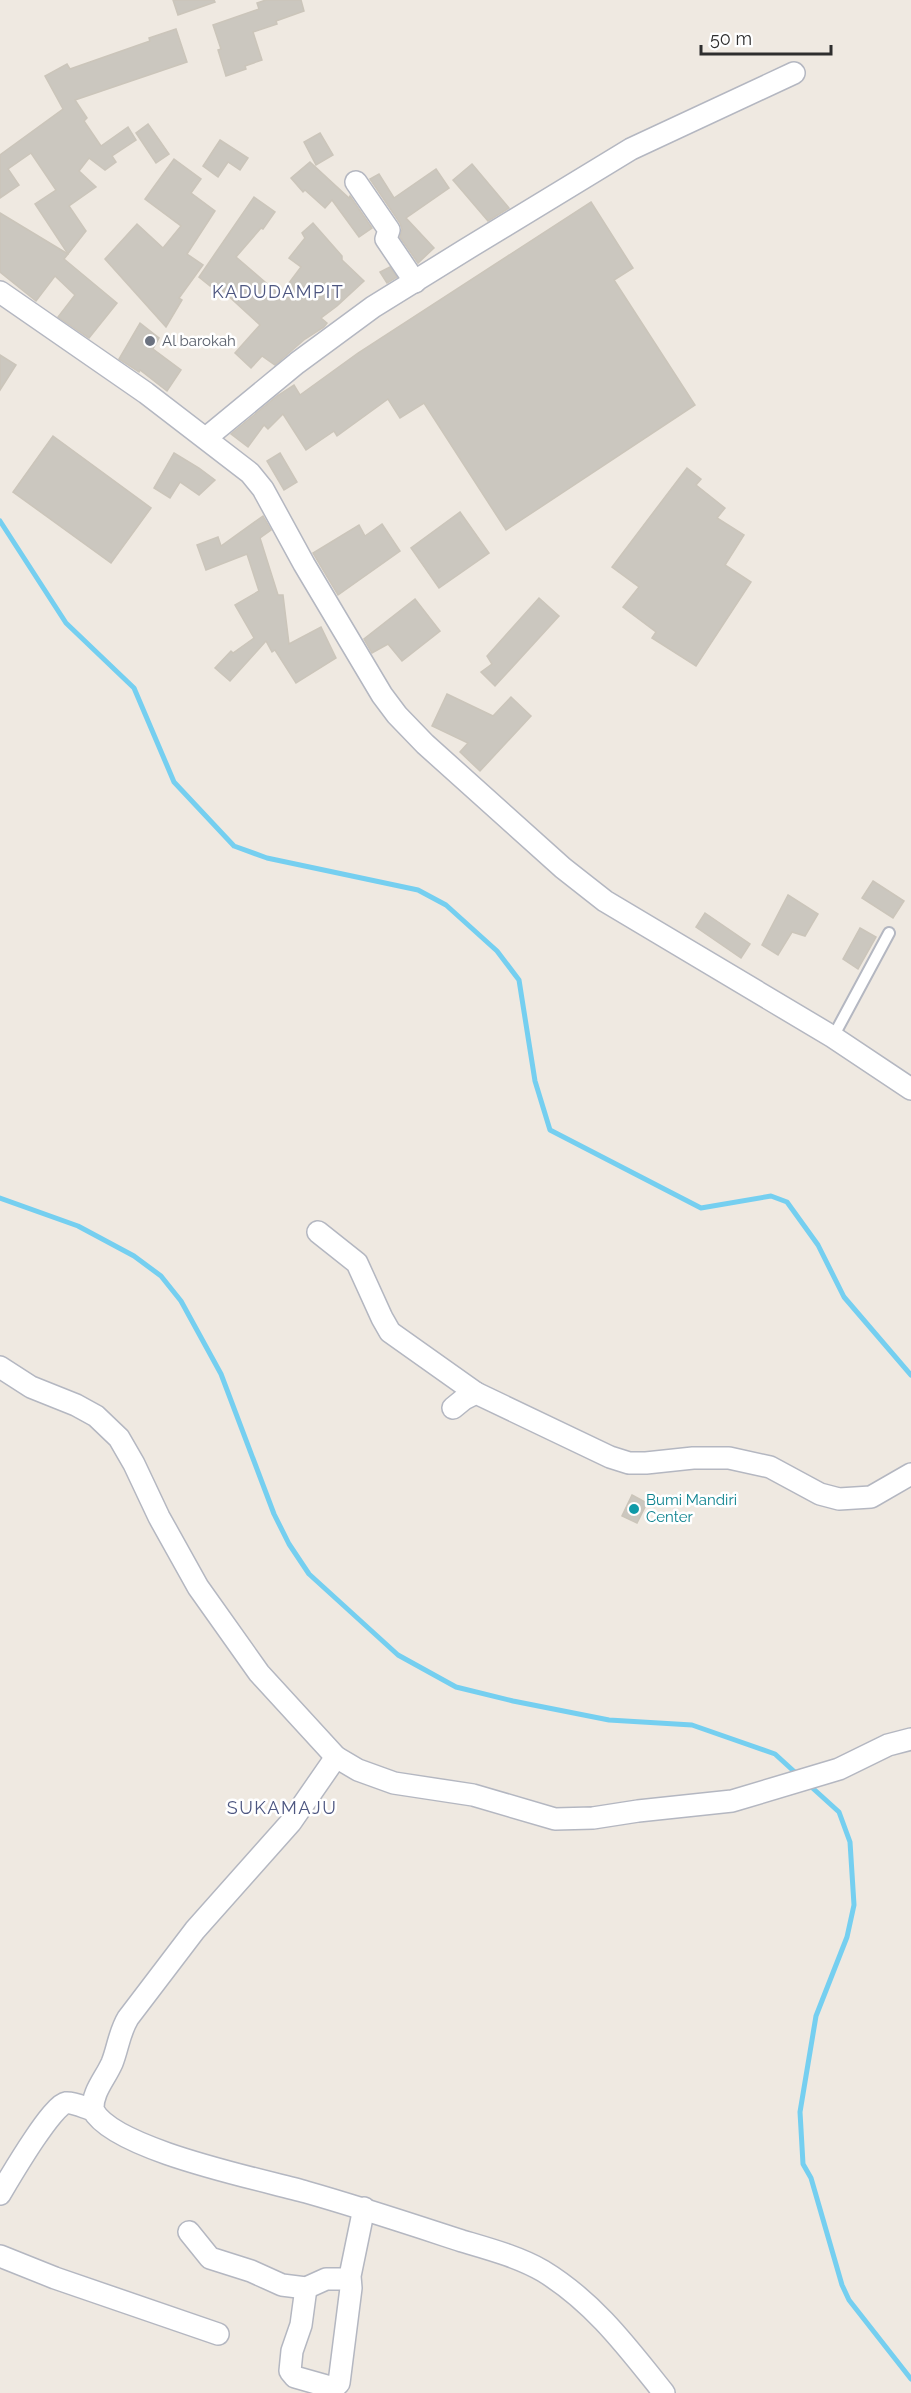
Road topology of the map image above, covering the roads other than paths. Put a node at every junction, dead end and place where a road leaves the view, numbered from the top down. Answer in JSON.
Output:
{"nodes":[{"id":1,"x":794,"y":73,"type":"dead end"},
{"id":2,"x":356,"y":182,"type":"dead end"},
{"id":3,"x":414,"y":282,"type":"junction"},
{"id":4,"x":0,"y":292,"type":"edge"},
{"id":5,"x":206,"y":438,"type":"junction"},
{"id":6,"x":889,"y":933,"type":"dead end"},
{"id":7,"x":833,"y":1037,"type":"junction"},
{"id":8,"x":911,"y":1089,"type":"edge"},
{"id":9,"x":318,"y":1232,"type":"dead end"},
{"id":10,"x":0,"y":1367,"type":"edge"},
{"id":11,"x":476,"y":1393,"type":"junction"},
{"id":12,"x":453,"y":1408,"type":"dead end"},
{"id":13,"x":911,"y":1474,"type":"edge"},
{"id":14,"x":911,"y":1739,"type":"edge"},
{"id":15,"x":336,"y":1757,"type":"junction"},
{"id":16,"x":93,"y":2110,"type":"junction"},
{"id":17,"x":0,"y":2194,"type":"edge"},
{"id":18,"x":364,"y":2208,"type":"junction"},
{"id":19,"x":189,"y":2232,"type":"dead end"},
{"id":20,"x":0,"y":2256,"type":"edge"},
{"id":21,"x":349,"y":2279,"type":"junction"},
{"id":22,"x":306,"y":2288,"type":"junction"},
{"id":23,"x":218,"y":2334,"type":"dead end"},
{"id":24,"x":664,"y":2393,"type":"edge"}],
"edges":[{"from":1,"to":3,"type":"street"},
{"from":2,"to":3,"type":"street"},
{"from":3,"to":5,"type":"street"},
{"from":4,"to":5,"type":"street"},
{"from":5,"to":7,"type":"street"},
{"from":6,"to":7,"type":"lane"},
{"from":7,"to":8,"type":"street"},
{"from":9,"to":11,"type":"street"},
{"from":10,"to":15,"type":"street"},
{"from":11,"to":12,"type":"street"},
{"from":11,"to":13,"type":"street"},
{"from":14,"to":15,"type":"street"},
{"from":15,"to":16,"type":"street"},
{"from":16,"to":17,"type":"street"},
{"from":16,"to":18,"type":"street"},
{"from":18,"to":21,"type":"street"},
{"from":18,"to":24,"type":"street"},
{"from":19,"to":22,"type":"street"},
{"from":20,"to":23,"type":"street"},
{"from":21,"to":22,"type":"street"},
{"from":21,"to":22,"type":"street"}]}
